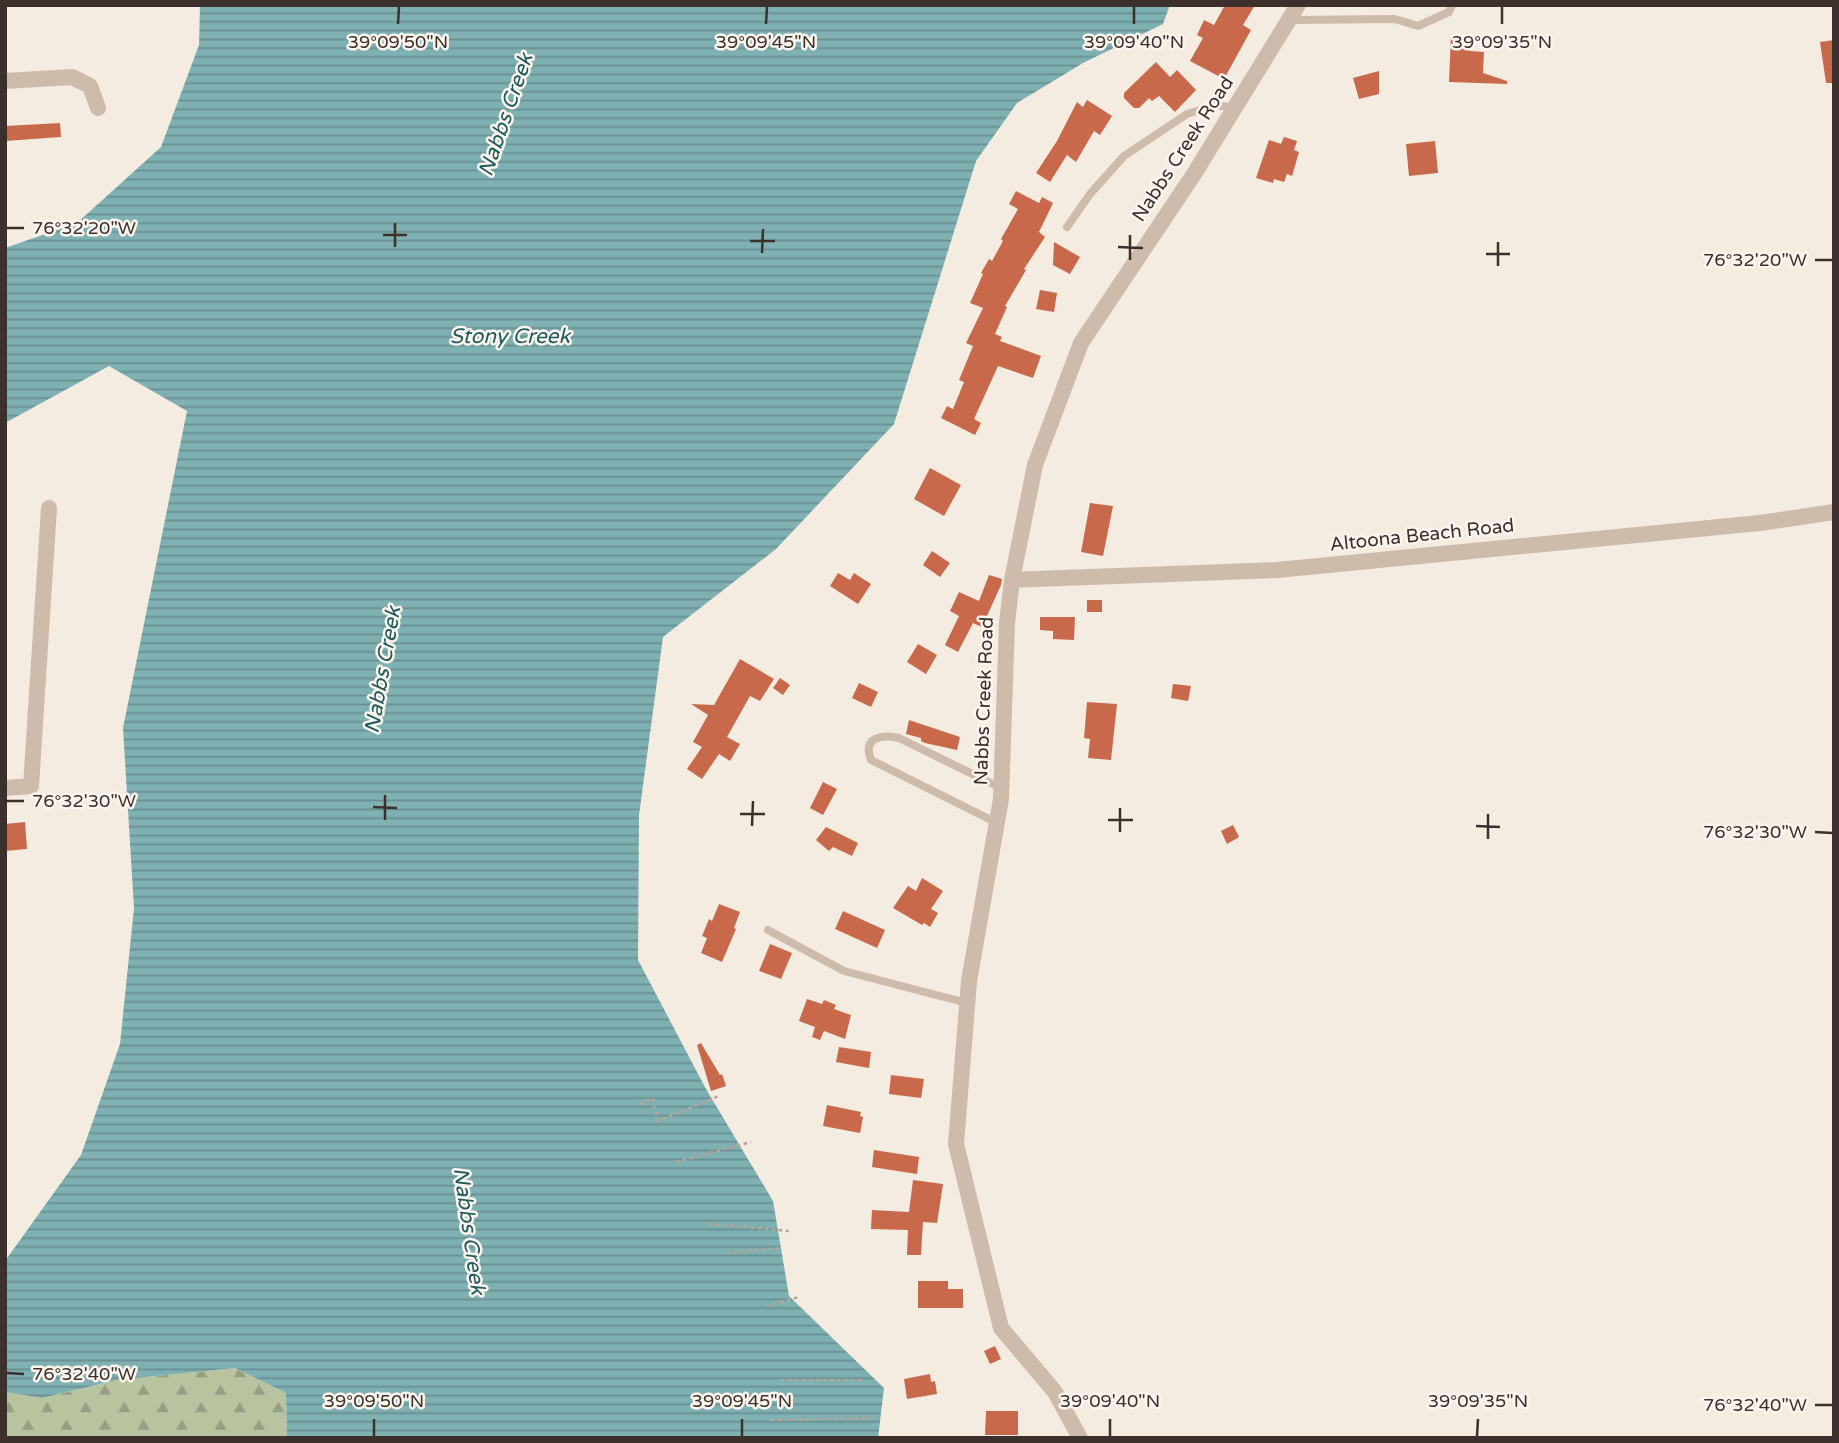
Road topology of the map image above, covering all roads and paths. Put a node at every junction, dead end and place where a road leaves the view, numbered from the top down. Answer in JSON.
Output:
{"nodes":[{"id":1,"x":1298,"y":5,"type":"edge"},
{"id":2,"x":1452,"y":5,"type":"edge"},
{"id":3,"x":1289,"y":20,"type":"junction"},
{"id":4,"x":5,"y":81,"type":"edge"},
{"id":5,"x":98,"y":108,"type":"dead end"},
{"id":6,"x":1234,"y":108,"type":"junction"},
{"id":7,"x":1067,"y":227,"type":"dead end"},
{"id":8,"x":49,"y":508,"type":"dead end"},
{"id":9,"x":1834,"y":512,"type":"edge"},
{"id":10,"x":1012,"y":580,"type":"junction"},
{"id":11,"x":5,"y":788,"type":"edge"},
{"id":12,"x":1001,"y":788,"type":"junction"},
{"id":13,"x":997,"y":823,"type":"junction"},
{"id":14,"x":768,"y":930,"type":"dead end"},
{"id":15,"x":967,"y":1003,"type":"junction"},
{"id":16,"x":719,"y":1096,"type":"dead end"},
{"id":17,"x":640,"y":1104,"type":"dead end"},
{"id":18,"x":751,"y":1142,"type":"dead end"},
{"id":19,"x":676,"y":1161,"type":"dead end"},
{"id":20,"x":709,"y":1224,"type":"dead end"},
{"id":21,"x":789,"y":1231,"type":"dead end"},
{"id":22,"x":781,"y":1248,"type":"dead end"},
{"id":23,"x":727,"y":1253,"type":"dead end"},
{"id":24,"x":799,"y":1297,"type":"dead end"},
{"id":25,"x":767,"y":1306,"type":"dead end"},
{"id":26,"x":781,"y":1380,"type":"dead end"},
{"id":27,"x":860,"y":1380,"type":"dead end"},
{"id":28,"x":874,"y":1418,"type":"dead end"},
{"id":29,"x":771,"y":1420,"type":"dead end"},
{"id":30,"x":1080,"y":1438,"type":"edge"}],
"edges":[{"from":1,"to":3,"type":"street","name":"Nabbs Creek Road"},
{"from":2,"to":3,"type":"lane"},
{"from":3,"to":6,"type":"street","name":"Nabbs Creek Road"},
{"from":4,"to":5,"type":"street"},
{"from":6,"to":7,"type":"lane"},
{"from":6,"to":10,"type":"street","name":"Nabbs Creek Road"},
{"from":8,"to":11,"type":"street"},
{"from":9,"to":10,"type":"street","name":"Altoona Beach Road"},
{"from":10,"to":12,"type":"street","name":"Nabbs Creek Road"},
{"from":12,"to":13,"type":"street","name":"Nabbs Creek Road"},
{"from":12,"to":13,"type":"lane"},
{"from":13,"to":15,"type":"street","name":"Nabbs Creek Road"},
{"from":14,"to":15,"type":"lane"},
{"from":15,"to":30,"type":"street","name":"Nabbs Creek Road"},
{"from":16,"to":17,"type":"path"},
{"from":18,"to":19,"type":"path"},
{"from":20,"to":21,"type":"path"},
{"from":22,"to":23,"type":"path"},
{"from":24,"to":25,"type":"path"},
{"from":26,"to":27,"type":"path"},
{"from":28,"to":29,"type":"path"}]}
